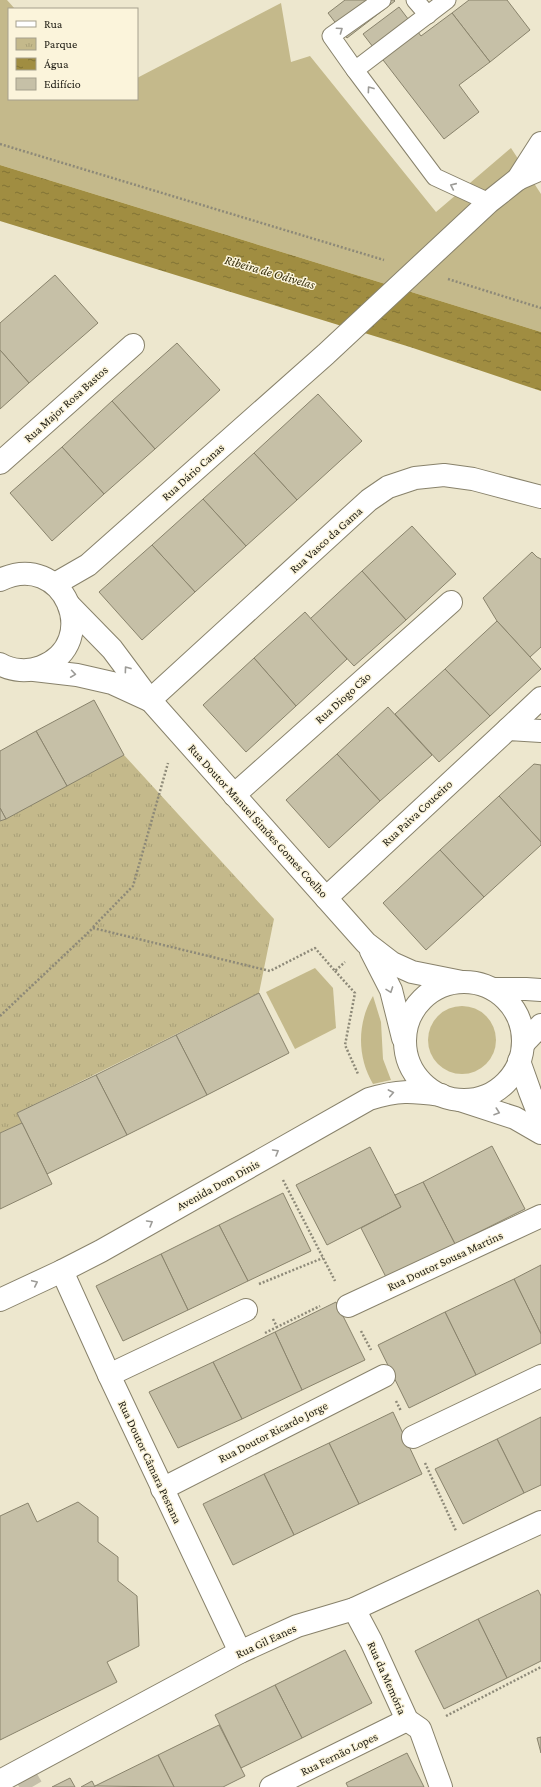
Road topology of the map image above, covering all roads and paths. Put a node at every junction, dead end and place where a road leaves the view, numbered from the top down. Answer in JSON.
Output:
{"nodes":[{"id":1,"x":382,"y":0,"type":"edge"},
{"id":2,"x":415,"y":0,"type":"edge"},
{"id":3,"x":447,"y":0,"type":"edge"},
{"id":4,"x":428,"y":15,"type":"junction"},
{"id":5,"x":355,"y":70,"type":"junction"},
{"id":6,"x":541,"y":143,"type":"edge"},
{"id":7,"x":0,"y":144,"type":"edge"},
{"id":8,"x":541,"y":169,"type":"edge"},
{"id":9,"x":518,"y":179,"type":"junction"},
{"id":10,"x":489,"y":202,"type":"junction"},
{"id":11,"x":411,"y":274,"type":"junction"},
{"id":12,"x":541,"y":308,"type":"edge"},
{"id":13,"x":133,"y":345,"type":"dead end"},
{"id":14,"x":0,"y":464,"type":"edge"},
{"id":15,"x":541,"y":497,"type":"edge"},
{"id":16,"x":0,"y":580,"type":"edge"},
{"id":17,"x":55,"y":584,"type":"junction"},
{"id":18,"x":451,"y":602,"type":"dead end"},
{"id":19,"x":70,"y":605,"type":"junction"},
{"id":20,"x":13,"y":668,"type":"edge"},
{"id":21,"x":541,"y":698,"type":"edge"},
{"id":22,"x":150,"y":700,"type":"junction"},
{"id":23,"x":508,"y":728,"type":"junction"},
{"id":24,"x":178,"y":730,"type":"junction"},
{"id":25,"x":541,"y":731,"type":"edge"},
{"id":26,"x":234,"y":795,"type":"junction"},
{"id":27,"x":326,"y":898,"type":"junction"},
{"id":28,"x":93,"y":928,"type":"junction"},
{"id":29,"x":366,"y":943,"type":"junction"},
{"id":30,"x":336,"y":971,"type":"junction"},
{"id":31,"x":462,"y":982,"type":"junction"},
{"id":32,"x":493,"y":989,"type":"junction"},
{"id":33,"x":541,"y":990,"type":"edge"},
{"id":34,"x":0,"y":1016,"type":"edge"},
{"id":35,"x":541,"y":1025,"type":"edge"},
{"id":36,"x":406,"y":1052,"type":"junction"},
{"id":37,"x":521,"y":1053,"type":"junction"},
{"id":38,"x":450,"y":1097,"type":"junction"},
{"id":39,"x":369,"y":1099,"type":"junction"},
{"id":40,"x":541,"y":1120,"type":"edge"},
{"id":41,"x":541,"y":1133,"type":"edge"},
{"id":42,"x":270,"y":1155,"type":"junction"},
{"id":43,"x":541,"y":1216,"type":"edge"},
{"id":44,"x":323,"y":1258,"type":"junction"},
{"id":45,"x":62,"y":1271,"type":"junction"},
{"id":46,"x":255,"y":1286,"type":"dead end"},
{"id":47,"x":0,"y":1300,"type":"edge"},
{"id":48,"x":324,"y":1304,"type":"dead end"},
{"id":49,"x":348,"y":1306,"type":"junction"},
{"id":50,"x":246,"y":1310,"type":"dead end"},
{"id":51,"x":274,"y":1320,"type":"dead end"},
{"id":52,"x":372,"y":1353,"type":"dead end"},
{"id":53,"x":109,"y":1375,"type":"junction"},
{"id":54,"x":384,"y":1376,"type":"dead end"},
{"id":55,"x":541,"y":1376,"type":"edge"},
{"id":56,"x":413,"y":1437,"type":"dead end"},
{"id":57,"x":162,"y":1489,"type":"junction"},
{"id":58,"x":541,"y":1522,"type":"edge"},
{"id":59,"x":354,"y":1609,"type":"junction"},
{"id":60,"x":240,"y":1652,"type":"junction"},
{"id":61,"x":541,"y":1667,"type":"edge"},
{"id":62,"x":413,"y":1725,"type":"junction"},
{"id":63,"x":0,"y":1781,"type":"edge"},
{"id":64,"x":270,"y":1787,"type":"edge"},
{"id":65,"x":441,"y":1787,"type":"edge"}],
"edges":[{"from":5,"to":1,"type":"lane","one_way":true},
{"from":2,"to":4,"type":"lane"},
{"from":3,"to":4,"type":"lane"},
{"from":4,"to":5,"type":"lane"},
{"from":10,"to":5,"type":"lane","one_way":true},
{"from":6,"to":9,"type":"street"},
{"from":7,"to":11,"type":"path"},
{"from":8,"to":9,"type":"street"},
{"from":9,"to":10,"type":"street","name":"Rua Dário Canas"},
{"from":10,"to":11,"type":"street","name":"Rua Dário Canas"},
{"from":11,"to":12,"type":"path"},
{"from":11,"to":17,"type":"street","name":"Rua Dário Canas"},
{"from":13,"to":14,"type":"street","name":"Rua Major Rosa Bastos"},
{"from":15,"to":22,"type":"street","name":"Rua Vasco da Gama"},
{"from":16,"to":17,"type":"street"},
{"from":17,"to":19,"type":"street","name":"Rua Doutor Manuel Simões Gomes Coelho"},
{"from":18,"to":26,"type":"street","name":"Rua Diogo Cão"},
{"from":19,"to":20,"type":"street"},
{"from":22,"to":19,"type":"street","name":"Rua Doutor Manuel Simões Gomes Coelho","one_way":true},
{"from":20,"to":22,"type":"street","name":"Rua Doutor Manuel Simões Gomes Coelho","one_way":true},
{"from":21,"to":23,"type":"street","name":"Rua Paiva Couceiro"},
{"from":22,"to":24,"type":"street","name":"Rua Doutor Manuel Simões Gomes Coelho"},
{"from":23,"to":25,"type":"street"},
{"from":23,"to":27,"type":"street","name":"Rua Paiva Couceiro"},
{"from":24,"to":26,"type":"street","name":"Rua Doutor Manuel Simões Gomes Coelho"},
{"from":24,"to":28,"type":"path"},
{"from":26,"to":27,"type":"street","name":"Rua Doutor Manuel Simões Gomes Coelho"},
{"from":27,"to":29,"type":"street","name":"Rua Doutor Manuel Simões Gomes Coelho"},
{"from":28,"to":30,"type":"path"},
{"from":28,"to":34,"type":"path"},
{"from":29,"to":30,"type":"path"},
{"from":29,"to":31,"type":"street","name":"Rua Doutor Manuel Simões Gomes Coelho"},
{"from":29,"to":36,"type":"street","name":"Rua Doutor Manuel Simões Gomes Coelho","one_way":true},
{"from":30,"to":39,"type":"path"},
{"from":31,"to":32,"type":"street"},
{"from":31,"to":36,"type":"street"},
{"from":32,"to":33,"type":"street"},
{"from":32,"to":37,"type":"street"},
{"from":35,"to":37,"type":"street"},
{"from":36,"to":38,"type":"street"},
{"from":37,"to":38,"type":"street"},
{"from":37,"to":40,"type":"street"},
{"from":39,"to":38,"type":"street","name":"Avenida Dom Dinis","one_way":true},
{"from":38,"to":41,"type":"street","one_way":true},
{"from":42,"to":39,"type":"street","name":"Avenida Dom Dinis","one_way":true},
{"from":42,"to":44,"type":"path"},
{"from":45,"to":42,"type":"street","name":"Avenida Dom Dinis","one_way":true},
{"from":43,"to":49,"type":"street","name":"Rua Doutor Sousa Martins"},
{"from":44,"to":46,"type":"path"},
{"from":44,"to":49,"type":"path"},
{"from":47,"to":45,"type":"street","name":"Avenida Dom Dinis","one_way":true},
{"from":45,"to":53,"type":"street","name":"Rua Doutor Câmara Pestana"},
{"from":48,"to":51,"type":"path"},
{"from":49,"to":52,"type":"path"},
{"from":50,"to":53,"type":"street"},
{"from":53,"to":57,"type":"street","name":"Rua Doutor Câmara Pestana"},
{"from":54,"to":57,"type":"street","name":"Rua Doutor Ricardo Jorge"},
{"from":55,"to":56,"type":"street"},
{"from":57,"to":60,"type":"street","name":"Rua Doutor Câmara Pestana"},
{"from":58,"to":59,"type":"street","name":"Rua Gil Eanes"},
{"from":59,"to":60,"type":"street","name":"Rua Gil Eanes"},
{"from":59,"to":62,"type":"street","name":"Rua da Memória"},
{"from":60,"to":63,"type":"street","name":"Rua Gil Eanes"},
{"from":61,"to":62,"type":"path"},
{"from":62,"to":64,"type":"street","name":"Rua Fernão Lopes"},
{"from":62,"to":65,"type":"street","name":"Rua da Memória"}]}
